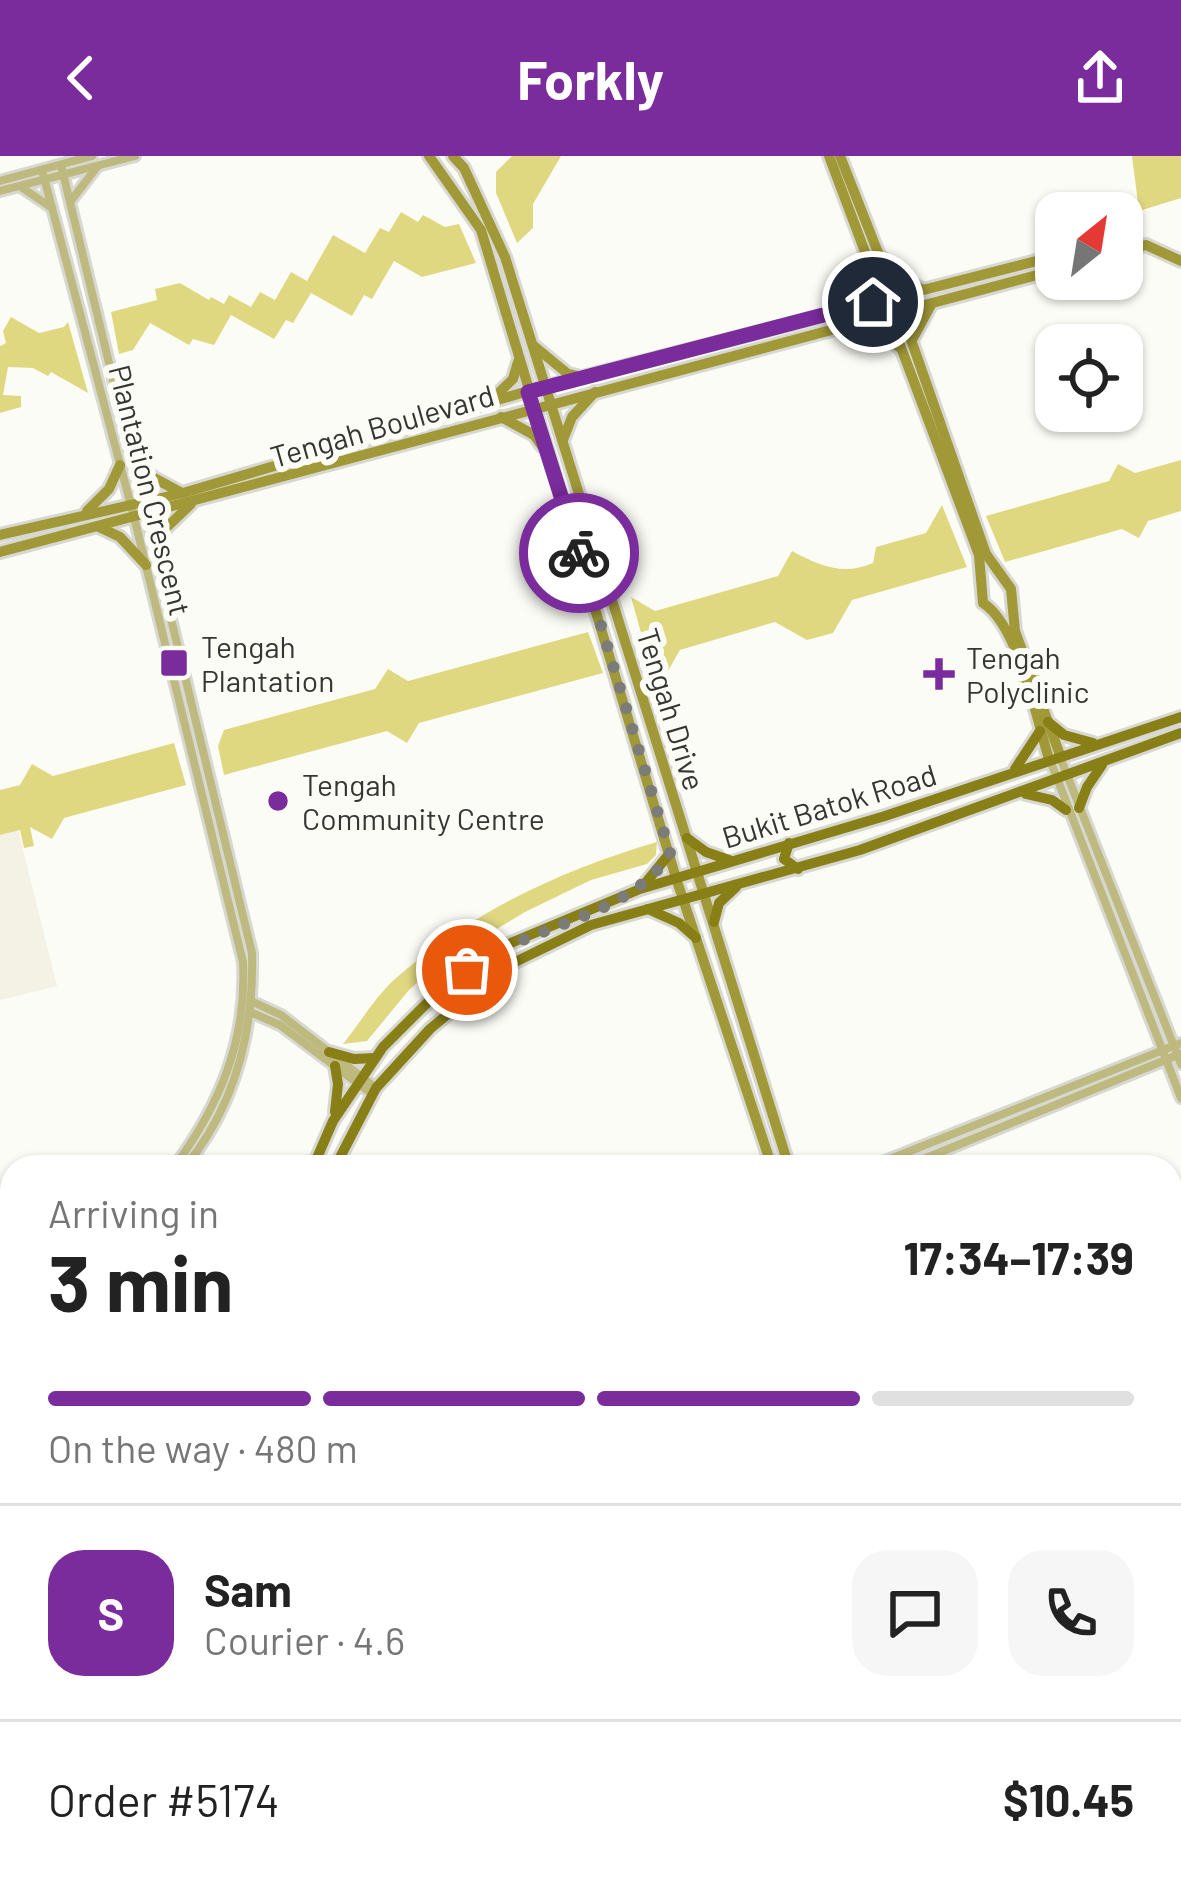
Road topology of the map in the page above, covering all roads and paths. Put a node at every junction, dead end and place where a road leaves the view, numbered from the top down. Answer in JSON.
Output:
{"nodes":[{"id":1,"x":135,"y":156,"type":"edge"},
{"id":2,"x":429,"y":156,"type":"edge"},
{"id":3,"x":453,"y":156,"type":"edge"},
{"id":4,"x":829,"y":156,"type":"edge"},
{"id":5,"x":840,"y":156,"type":"edge"},
{"id":6,"x":90,"y":157,"type":"edge"},
{"id":7,"x":98,"y":166,"type":"junction"},
{"id":8,"x":62,"y":170,"type":"junction"},
{"id":9,"x":44,"y":175,"type":"junction"},
{"id":10,"x":0,"y":186,"type":"edge"},
{"id":11,"x":19,"y":186,"type":"junction"},
{"id":12,"x":70,"y":202,"type":"junction"},
{"id":13,"x":53,"y":209,"type":"junction"},
{"id":14,"x":1143,"y":246,"type":"edge"},
{"id":15,"x":876,"y":252,"type":"junction"},
{"id":16,"x":1035,"y":261,"type":"edge"},
{"id":17,"x":1181,"y":261,"type":"edge"},
{"id":18,"x":868,"y":265,"type":"junction"},
{"id":19,"x":1035,"y":275,"type":"edge"},
{"id":20,"x":922,"y":288,"type":"junction"},
{"id":21,"x":889,"y":297,"type":"junction"},
{"id":22,"x":92,"y":302,"type":"junction"},
{"id":23,"x":933,"y":302,"type":"junction"},
{"id":24,"x":79,"y":303,"type":"junction"},
{"id":25,"x":844,"y":309,"type":"junction"},
{"id":26,"x":895,"y":313,"type":"junction"},
{"id":27,"x":855,"y":323,"type":"junction"},
{"id":28,"x":532,"y":344,"type":"junction"},
{"id":29,"x":906,"y":345,"type":"junction"},
{"id":30,"x":519,"y":359,"type":"junction"},
{"id":31,"x":583,"y":378,"type":"junction"},
{"id":32,"x":545,"y":387,"type":"junction"},
{"id":33,"x":597,"y":390,"type":"junction"},
{"id":34,"x":528,"y":392,"type":"junction"},
{"id":35,"x":550,"y":403,"type":"junction"},
{"id":36,"x":484,"y":404,"type":"junction"},
{"id":37,"x":533,"y":407,"type":"junction"},
{"id":38,"x":501,"y":417,"type":"junction"},
{"id":39,"x":563,"y":444,"type":"junction"},
{"id":40,"x":548,"y":455,"type":"junction"},
{"id":41,"x":135,"y":460,"type":"junction"},
{"id":42,"x":120,"y":465,"type":"junction"},
{"id":43,"x":188,"y":498,"type":"junction"},
{"id":44,"x":138,"y":509,"type":"junction"},
{"id":45,"x":84,"y":513,"type":"junction"},
{"id":46,"x":96,"y":526,"type":"junction"},
{"id":47,"x":0,"y":536,"type":"edge"},
{"id":48,"x":0,"y":552,"type":"edge"},
{"id":49,"x":157,"y":553,"type":"junction"},
{"id":50,"x":146,"y":565,"type":"junction"},
{"id":51,"x":1010,"y":602,"type":"junction"},
{"id":52,"x":994,"y":610,"type":"junction"},
{"id":53,"x":1181,"y":717,"type":"edge"},
{"id":54,"x":1044,"y":727,"type":"junction"},
{"id":55,"x":1181,"y":733,"type":"edge"},
{"id":56,"x":1097,"y":743,"type":"junction"},
{"id":57,"x":1054,"y":757,"type":"junction"},
{"id":58,"x":1104,"y":763,"type":"junction"},
{"id":59,"x":1013,"y":772,"type":"junction"},
{"id":60,"x":1062,"y":779,"type":"junction"},
{"id":61,"x":1020,"y":794,"type":"junction"},
{"id":62,"x":1073,"y":809,"type":"junction"},
{"id":63,"x":885,"y":816,"type":"junction"},
{"id":64,"x":687,"y":838,"type":"junction"},
{"id":65,"x":892,"y":839,"type":"junction"},
{"id":66,"x":789,"y":843,"type":"junction"},
{"id":67,"x":670,"y":853,"type":"junction"},
{"id":68,"x":729,"y":860,"type":"junction"},
{"id":69,"x":798,"y":868,"type":"junction"},
{"id":70,"x":697,"y":872,"type":"junction"},
{"id":71,"x":676,"y":878,"type":"junction"},
{"id":72,"x":744,"y":882,"type":"junction"},
{"id":73,"x":640,"y":889,"type":"junction"},
{"id":74,"x":704,"y":892,"type":"junction"},
{"id":75,"x":233,"y":894,"type":"junction"},
{"id":76,"x":682,"y":897,"type":"junction"},
{"id":77,"x":646,"y":908,"type":"junction"},
{"id":78,"x":714,"y":922,"type":"junction"},
{"id":79,"x":696,"y":938,"type":"junction"},
{"id":80,"x":249,"y":1000,"type":"junction"},
{"id":81,"x":247,"y":1012,"type":"junction"},
{"id":82,"x":329,"y":1052,"type":"junction"},
{"id":83,"x":1179,"y":1053,"type":"edge"},
{"id":84,"x":1164,"y":1056,"type":"junction"},
{"id":85,"x":375,"y":1058,"type":"junction"},
{"id":86,"x":335,"y":1066,"type":"junction"},
{"id":87,"x":359,"y":1080,"type":"junction"},
{"id":88,"x":374,"y":1091,"type":"junction"},
{"id":89,"x":1181,"y":1098,"type":"edge"},
{"id":90,"x":333,"y":1121,"type":"junction"},
{"id":91,"x":183,"y":1155,"type":"edge"},
{"id":92,"x":195,"y":1155,"type":"edge"},
{"id":93,"x":318,"y":1155,"type":"edge"},
{"id":94,"x":341,"y":1155,"type":"edge"},
{"id":95,"x":768,"y":1155,"type":"edge"},
{"id":96,"x":787,"y":1155,"type":"edge"},
{"id":97,"x":902,"y":1155,"type":"edge"},
{"id":98,"x":934,"y":1155,"type":"edge"}],
"edges":[{"from":1,"to":7,"type":"street"},
{"from":2,"to":30,"type":"street","name":"Tengah Drive"},
{"from":3,"to":28,"type":"street","name":"Tengah Drive"},
{"from":4,"to":18,"type":"street"},
{"from":5,"to":15,"type":"street"},
{"from":6,"to":7,"type":"street"},
{"from":6,"to":8,"type":"street"},
{"from":7,"to":8,"type":"street"},
{"from":7,"to":12,"type":"street"},
{"from":8,"to":9,"type":"street"},
{"from":8,"to":12,"type":"street","name":"Plantation Crescent"},
{"from":9,"to":10,"type":"street"},
{"from":9,"to":11,"type":"street"},
{"from":9,"to":13,"type":"street","name":"Plantation Crescent"},
{"from":10,"to":11,"type":"street"},
{"from":11,"to":13,"type":"street"},
{"from":12,"to":22,"type":"street","name":"Plantation Crescent"},
{"from":13,"to":24,"type":"street","name":"Plantation Crescent"},
{"from":14,"to":17,"type":"street"},
{"from":15,"to":20,"type":"street"},
{"from":15,"to":21,"type":"street"},
{"from":16,"to":20,"type":"street","name":"Tengah Boulevard"},
{"from":18,"to":21,"type":"street"},
{"from":18,"to":25,"type":"street"},
{"from":19,"to":23,"type":"street","name":"Tengah Boulevard"},
{"from":20,"to":21,"type":"street","name":"Tengah Boulevard"},
{"from":21,"to":25,"type":"street","name":"Tengah Boulevard"},
{"from":21,"to":26,"type":"street"},
{"from":22,"to":24,"type":"street"},
{"from":22,"to":41,"type":"street","name":"Plantation Crescent"},
{"from":23,"to":26,"type":"street","name":"Tengah Boulevard"},
{"from":23,"to":29,"type":"street"},
{"from":24,"to":42,"type":"street","name":"Plantation Crescent"},
{"from":25,"to":31,"type":"street","name":"Tengah Boulevard"},
{"from":26,"to":27,"type":"street","name":"Tengah Boulevard"},
{"from":26,"to":29,"type":"street"},
{"from":27,"to":29,"type":"street"},
{"from":27,"to":33,"type":"street","name":"Tengah Boulevard"},
{"from":28,"to":31,"type":"street"},
{"from":28,"to":32,"type":"street","name":"Tengah Drive"},
{"from":29,"to":51,"type":"street"},
{"from":29,"to":52,"type":"street"},
{"from":30,"to":34,"type":"street","name":"Tengah Drive"},
{"from":30,"to":36,"type":"street"},
{"from":31,"to":32,"type":"street","name":"Tengah Boulevard"},
{"from":32,"to":34,"type":"street","name":"Tengah Boulevard"},
{"from":32,"to":35,"type":"street","name":"Tengah Drive"},
{"from":33,"to":35,"type":"street","name":"Tengah Boulevard"},
{"from":33,"to":39,"type":"street"},
{"from":34,"to":36,"type":"street","name":"Tengah Boulevard"},
{"from":34,"to":37,"type":"street","name":"Tengah Drive"},
{"from":35,"to":37,"type":"street","name":"Tengah Boulevard"},
{"from":35,"to":39,"type":"street","name":"Tengah Drive"},
{"from":36,"to":43,"type":"street","name":"Tengah Boulevard"},
{"from":37,"to":38,"type":"street","name":"Tengah Boulevard"},
{"from":37,"to":40,"type":"street","name":"Tengah Drive"},
{"from":38,"to":40,"type":"street"},
{"from":38,"to":43,"type":"street","name":"Tengah Boulevard"},
{"from":39,"to":64,"type":"street","name":"Tengah Drive"},
{"from":40,"to":67,"type":"street","name":"Tengah Drive"},
{"from":41,"to":43,"type":"street"},
{"from":41,"to":44,"type":"street","name":"Plantation Crescent"},
{"from":42,"to":44,"type":"street","name":"Plantation Crescent"},
{"from":42,"to":45,"type":"street"},
{"from":43,"to":44,"type":"street","name":"Tengah Boulevard"},
{"from":43,"to":49,"type":"street"},
{"from":44,"to":45,"type":"street","name":"Tengah Boulevard"},
{"from":44,"to":46,"type":"street","name":"Tengah Boulevard"},
{"from":44,"to":49,"type":"street","name":"Plantation Crescent"},
{"from":44,"to":50,"type":"street","name":"Plantation Crescent"},
{"from":45,"to":47,"type":"street","name":"Tengah Boulevard"},
{"from":46,"to":48,"type":"street","name":"Tengah Boulevard"},
{"from":46,"to":50,"type":"street"},
{"from":49,"to":75,"type":"street","name":"Plantation Crescent"},
{"from":50,"to":75,"type":"street","name":"Plantation Crescent"},
{"from":51,"to":52,"type":"street"},
{"from":51,"to":54,"type":"street"},
{"from":52,"to":54,"type":"street"},
{"from":53,"to":56,"type":"main road","name":"Bukit Batok Road"},
{"from":54,"to":56,"type":"main road"},
{"from":54,"to":57,"type":"street"},
{"from":54,"to":59,"type":"main road"},
{"from":55,"to":58,"type":"main road","name":"Bukit Batok Road"},
{"from":56,"to":57,"type":"main road","name":"Bukit Batok Road"},
{"from":57,"to":59,"type":"main road","name":"Bukit Batok Road"},
{"from":57,"to":60,"type":"street"},
{"from":58,"to":60,"type":"main road","name":"Bukit Batok Road"},
{"from":58,"to":62,"type":"main road"},
{"from":59,"to":63,"type":"main road","name":"Bukit Batok Road"},
{"from":60,"to":61,"type":"main road","name":"Bukit Batok Road"},
{"from":60,"to":62,"type":"street"},
{"from":61,"to":62,"type":"main road"},
{"from":61,"to":65,"type":"main road","name":"Bukit Batok Road"},
{"from":62,"to":83,"type":"street"},
{"from":62,"to":84,"type":"street"},
{"from":63,"to":65,"type":"main road"},
{"from":63,"to":66,"type":"main road","name":"Bukit Batok Road"},
{"from":64,"to":68,"type":"main road"},
{"from":64,"to":70,"type":"street","name":"Tengah Drive"},
{"from":65,"to":69,"type":"main road","name":"Bukit Batok Road"},
{"from":66,"to":68,"type":"main road","name":"Bukit Batok Road"},
{"from":66,"to":69,"type":"main road"},
{"from":67,"to":71,"type":"street","name":"Tengah Drive"},
{"from":67,"to":73,"type":"main road"},
{"from":68,"to":70,"type":"main road","name":"Bukit Batok Road"},
{"from":69,"to":72,"type":"main road","name":"Bukit Batok Road"},
{"from":70,"to":71,"type":"main road","name":"Bukit Batok Road"},
{"from":70,"to":74,"type":"street","name":"Tengah Drive"},
{"from":71,"to":73,"type":"main road","name":"Bukit Batok Road"},
{"from":71,"to":76,"type":"street","name":"Tengah Drive"},
{"from":72,"to":74,"type":"main road","name":"Bukit Batok Road"},
{"from":72,"to":78,"type":"main road"},
{"from":73,"to":85,"type":"main road","name":"Bukit Batok Road"},
{"from":74,"to":76,"type":"main road","name":"Bukit Batok Road"},
{"from":74,"to":78,"type":"street","name":"Tengah Drive"},
{"from":75,"to":80,"type":"street","name":"Plantation Crescent"},
{"from":76,"to":77,"type":"main road","name":"Bukit Batok Road"},
{"from":76,"to":79,"type":"street","name":"Tengah Drive"},
{"from":77,"to":79,"type":"main road"},
{"from":77,"to":88,"type":"main road","name":"Bukit Batok Road"},
{"from":78,"to":96,"type":"street","name":"Tengah Drive"},
{"from":79,"to":95,"type":"street","name":"Tengah Drive"},
{"from":80,"to":81,"type":"street","name":"Plantation Crescent"},
{"from":80,"to":82,"type":"street"},
{"from":81,"to":86,"type":"street"},
{"from":81,"to":91,"type":"street","name":"Plantation Crescent"},
{"from":81,"to":92,"type":"street","name":"Plantation Crescent"},
{"from":82,"to":85,"type":"main road"},
{"from":82,"to":87,"type":"street"},
{"from":83,"to":84,"type":"street"},
{"from":84,"to":89,"type":"street"},
{"from":84,"to":97,"type":"street"},
{"from":84,"to":98,"type":"street"},
{"from":85,"to":87,"type":"main road","name":"Bukit Batok Road"},
{"from":86,"to":87,"type":"street"},
{"from":86,"to":90,"type":"main road"},
{"from":87,"to":88,"type":"street"},
{"from":87,"to":90,"type":"main road","name":"Bukit Batok Road"},
{"from":88,"to":94,"type":"main road","name":"Bukit Batok Road"},
{"from":90,"to":93,"type":"main road","name":"Bukit Batok Road"}]}
